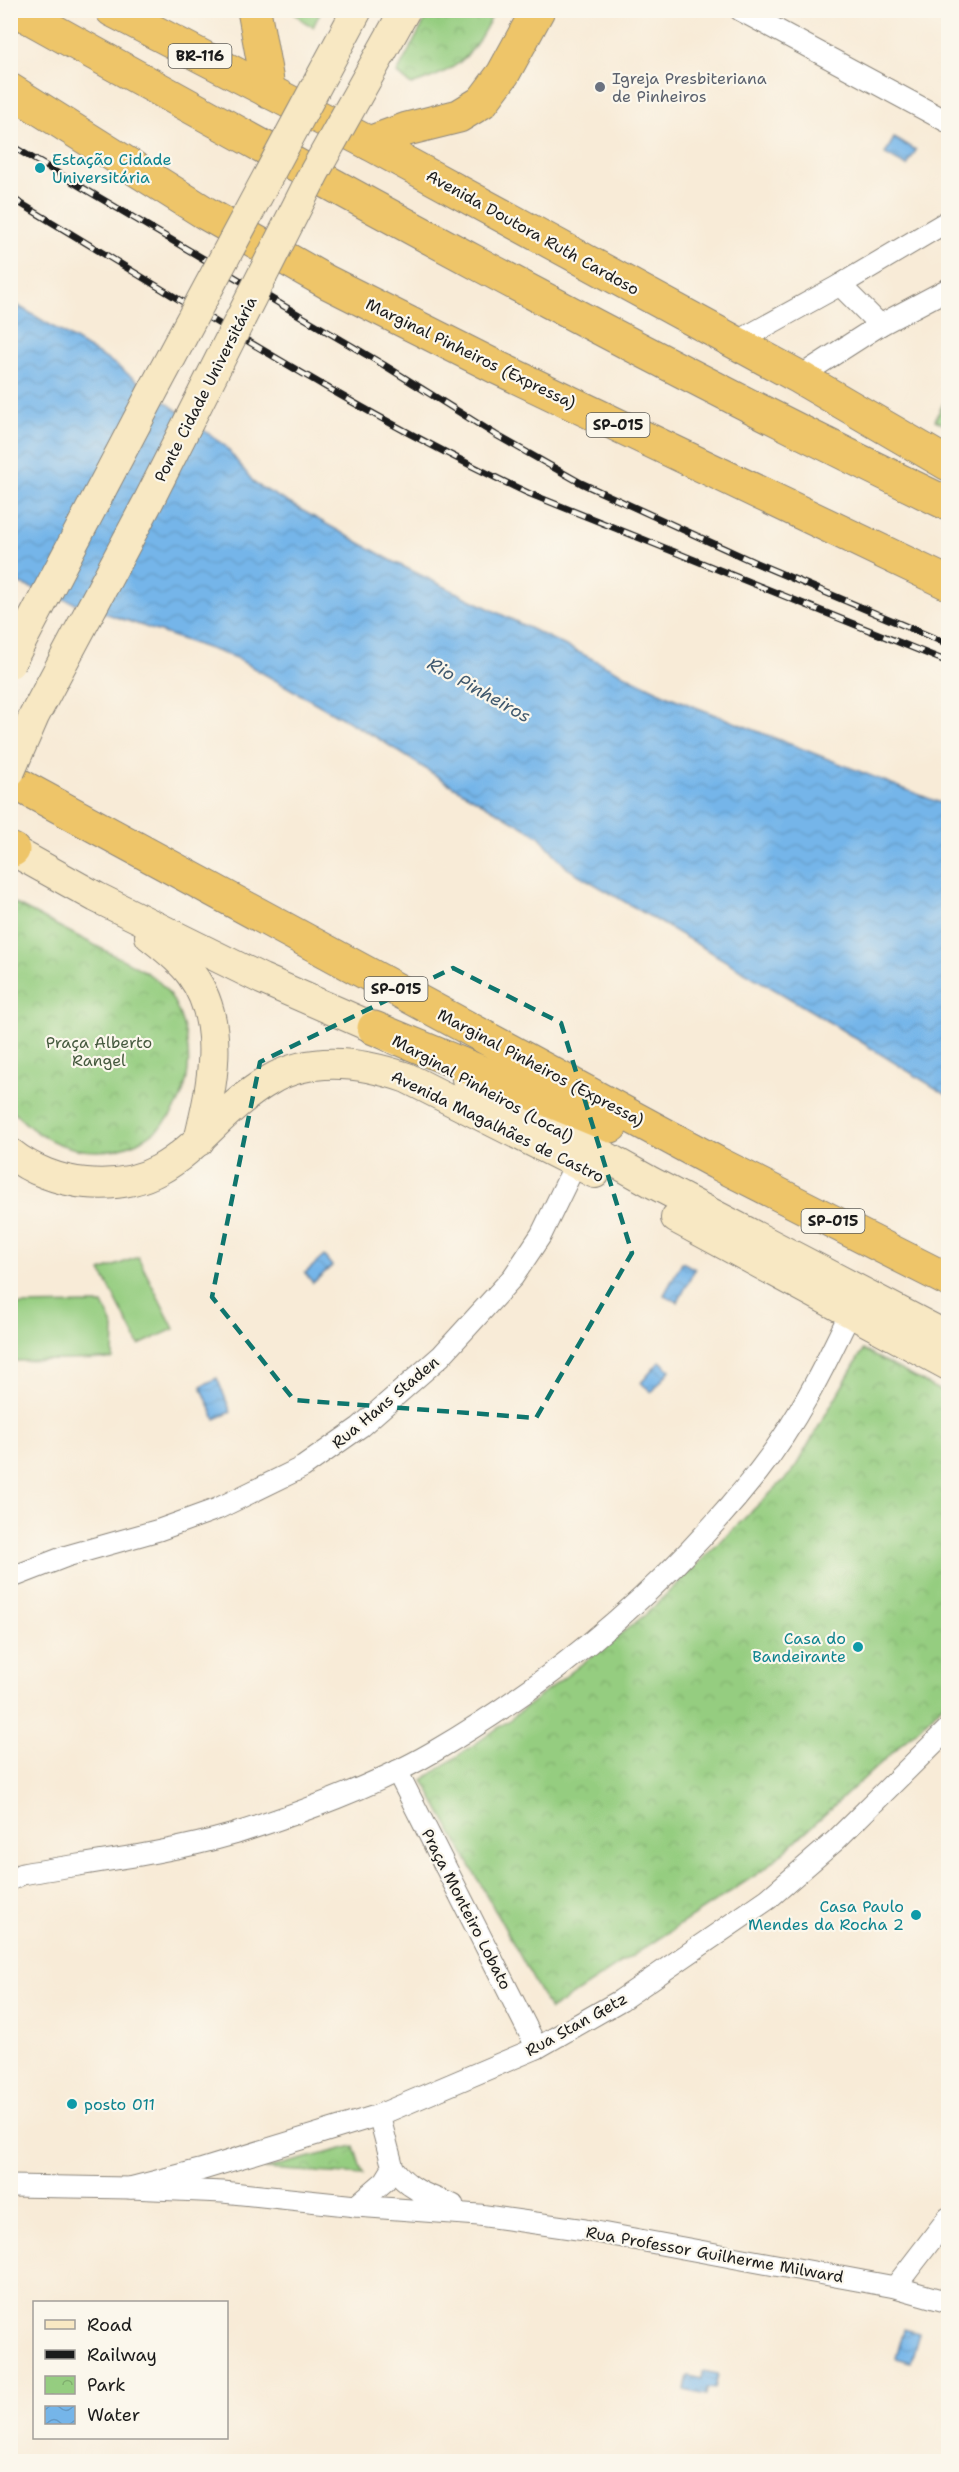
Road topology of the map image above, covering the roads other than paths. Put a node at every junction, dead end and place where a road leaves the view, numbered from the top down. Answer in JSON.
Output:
{"nodes":[{"id":1,"x":16,"y":10,"type":"edge"},
{"id":2,"x":112,"y":10,"type":"edge"},
{"id":3,"x":254,"y":10,"type":"edge"},
{"id":4,"x":357,"y":10,"type":"edge"},
{"id":5,"x":405,"y":10,"type":"edge"},
{"id":6,"x":538,"y":10,"type":"edge"},
{"id":7,"x":740,"y":10,"type":"edge"},
{"id":8,"x":10,"y":90,"type":"edge"},
{"id":9,"x":269,"y":92,"type":"junction"},
{"id":10,"x":948,"y":122,"type":"edge"},
{"id":11,"x":369,"y":143,"type":"junction"},
{"id":12,"x":948,"y":221,"type":"edge"},
{"id":13,"x":840,"y":285,"type":"junction"},
{"id":14,"x":948,"y":289,"type":"edge"},
{"id":15,"x":880,"y":325,"type":"junction"},
{"id":16,"x":735,"y":343,"type":"junction"},
{"id":17,"x":799,"y":377,"type":"junction"},
{"id":18,"x":948,"y":464,"type":"edge"},
{"id":19,"x":948,"y":504,"type":"edge"},
{"id":20,"x":948,"y":583,"type":"edge"},
{"id":21,"x":10,"y":663,"type":"edge"},
{"id":22,"x":10,"y":771,"type":"edge"},
{"id":23,"x":10,"y":780,"type":"edge"},
{"id":24,"x":11,"y":849,"type":"edge"},
{"id":25,"x":96,"y":897,"type":"junction"},
{"id":26,"x":374,"y":1028,"type":"junction"},
{"id":27,"x":199,"y":1141,"type":"junction"},
{"id":28,"x":10,"y":1153,"type":"edge"},
{"id":29,"x":576,"y":1163,"type":"junction"},
{"id":30,"x":717,"y":1163,"type":"junction"},
{"id":31,"x":948,"y":1280,"type":"edge"},
{"id":32,"x":850,"y":1313,"type":"junction"},
{"id":33,"x":948,"y":1337,"type":"edge"},
{"id":34,"x":948,"y":1365,"type":"edge"},
{"id":35,"x":10,"y":1578,"type":"edge"},
{"id":36,"x":947,"y":1733,"type":"edge"},
{"id":37,"x":397,"y":1771,"type":"junction"},
{"id":38,"x":10,"y":1880,"type":"edge"},
{"id":39,"x":537,"y":2048,"type":"junction"},
{"id":40,"x":379,"y":2115,"type":"junction"},
{"id":41,"x":393,"y":2168,"type":"junction"},
{"id":42,"x":10,"y":2186,"type":"edge"},
{"id":43,"x":130,"y":2188,"type":"junction"},
{"id":44,"x":356,"y":2206,"type":"junction"},
{"id":45,"x":479,"y":2215,"type":"junction"},
{"id":46,"x":948,"y":2218,"type":"edge"},
{"id":47,"x":895,"y":2287,"type":"junction"},
{"id":48,"x":948,"y":2302,"type":"edge"}],
"edges":[{"from":1,"to":19,"type":"highway"},
{"from":2,"to":9,"type":"highway","name":"Avenida Doutora Ruth Cardoso","number":"BR-116"},
{"from":3,"to":9,"type":"highway"},
{"from":4,"to":21,"type":"main road","bridge":true},
{"from":5,"to":22,"type":"main road","name":"Ponte Cidade Universitária","bridge":true},
{"from":6,"to":11,"type":"highway"},
{"from":7,"to":10,"type":"street"},
{"from":8,"to":20,"type":"highway","name":"Marginal Pinheiros (Expressa)","number":"SP-015"},
{"from":9,"to":11,"type":"highway","name":"Avenida Doutora Ruth Cardoso","number":"BR-116"},
{"from":11,"to":16,"type":"highway","name":"Avenida Doutora Ruth Cardoso"},
{"from":12,"to":13,"type":"street"},
{"from":13,"to":15,"type":"street"},
{"from":13,"to":16,"type":"street"},
{"from":14,"to":15,"type":"street"},
{"from":15,"to":17,"type":"street"},
{"from":16,"to":17,"type":"highway","name":"Avenida Doutora Ruth Cardoso"},
{"from":17,"to":18,"type":"highway","name":"Avenida Doutora Ruth Cardoso"},
{"from":23,"to":30,"type":"highway","name":"Marginal Pinheiros (Expressa)","number":"SP-015"},
{"from":24,"to":25,"type":"main road","name":"Marginal Pinheiros (Local)"},
{"from":25,"to":26,"type":"main road","name":"Marginal Pinheiros (Local)"},
{"from":25,"to":27,"type":"main road"},
{"from":26,"to":30,"type":"highway"},
{"from":26,"to":33,"type":"main road","name":"Marginal Pinheiros (Local)"},
{"from":27,"to":28,"type":"main road","name":"Avenida Magalhães de Castro"},
{"from":27,"to":29,"type":"main road","name":"Avenida Magalhães de Castro"},
{"from":29,"to":32,"type":"main road","name":"Avenida Magalhães de Castro"},
{"from":29,"to":35,"type":"street","name":"Rua Hans Staden"},
{"from":30,"to":31,"type":"highway","name":"Marginal Pinheiros (Expressa)","number":"SP-015"},
{"from":32,"to":34,"type":"main road","name":"Avenida Magalhães de Castro"},
{"from":32,"to":37,"type":"street"},
{"from":36,"to":39,"type":"street","name":"Rua Stan Getz"},
{"from":37,"to":38,"type":"street"},
{"from":37,"to":39,"type":"street","name":"Praça Monteiro Lobato"},
{"from":39,"to":40,"type":"street","name":"Rua Stan Getz"},
{"from":40,"to":41,"type":"street"},
{"from":40,"to":43,"type":"street","name":"Rua Stan Getz"},
{"from":41,"to":44,"type":"street"},
{"from":41,"to":45,"type":"street","name":"Rua Professor Guilherme Milward"},
{"from":42,"to":43,"type":"street","name":"Rua Professor Guilherme Milward"},
{"from":43,"to":44,"type":"street","name":"Rua Professor Guilherme Milward"},
{"from":44,"to":45,"type":"street","name":"Rua Professor Guilherme Milward"},
{"from":45,"to":47,"type":"street","name":"Rua Professor Guilherme Milward"},
{"from":46,"to":47,"type":"street"},
{"from":47,"to":48,"type":"street","name":"Rua Professor Guilherme Milward"}]}
